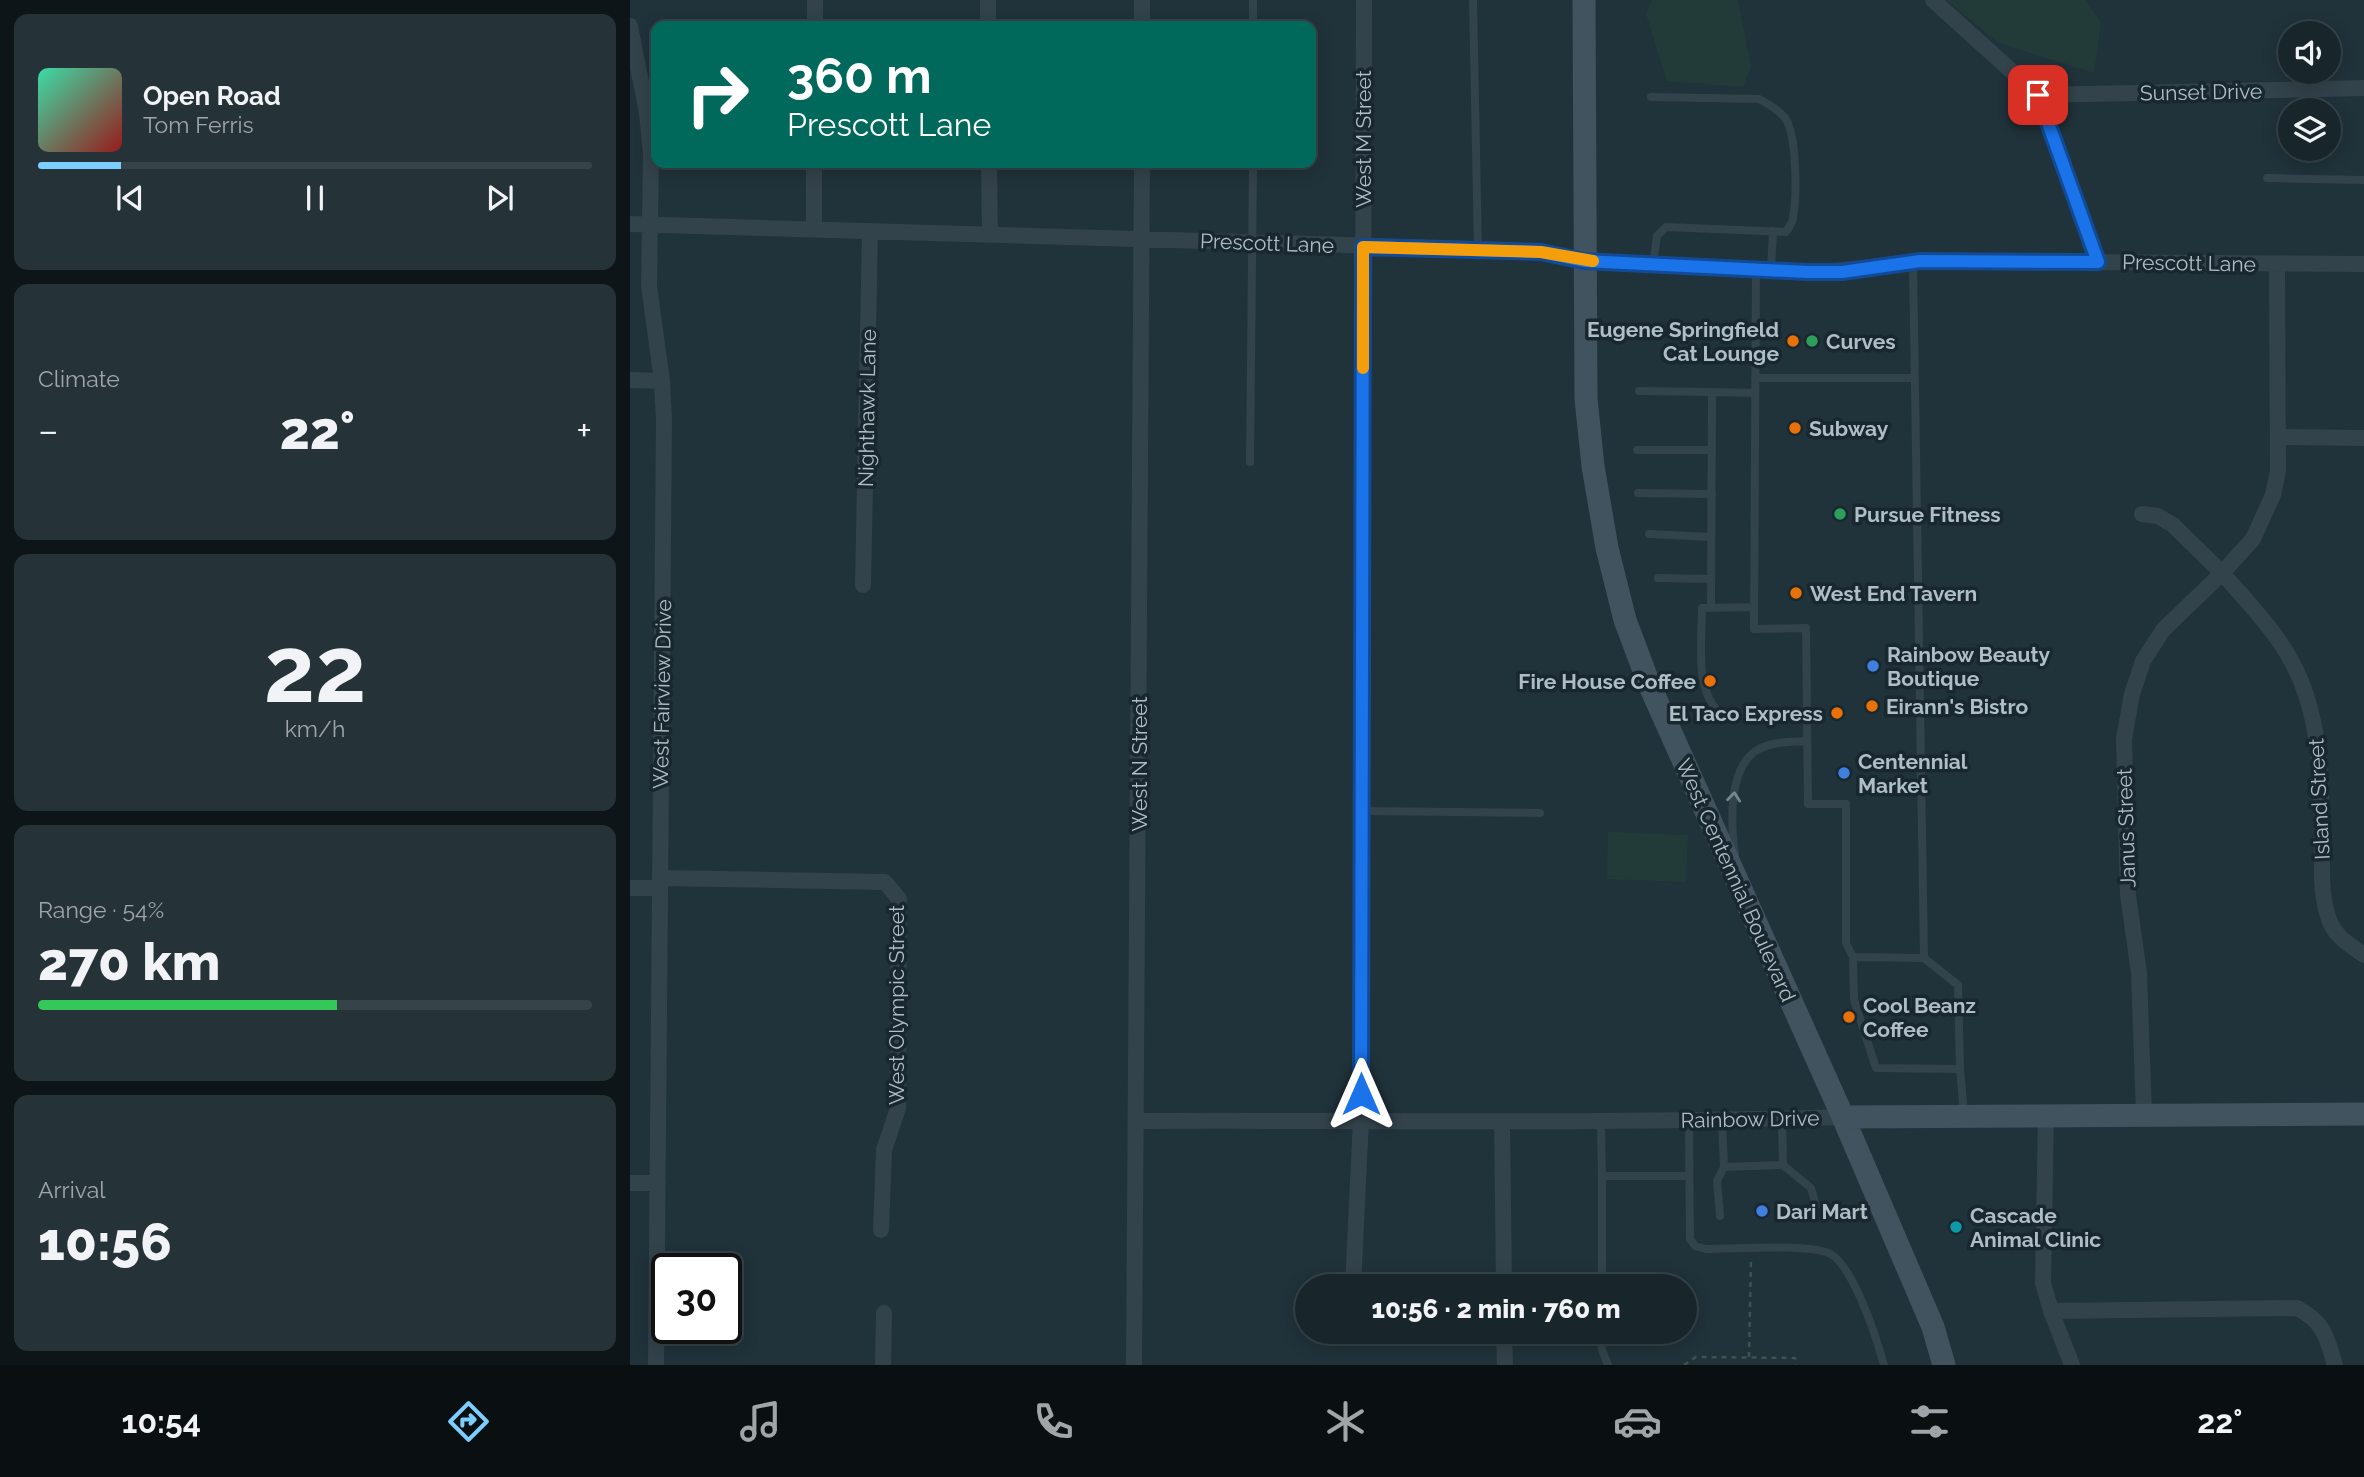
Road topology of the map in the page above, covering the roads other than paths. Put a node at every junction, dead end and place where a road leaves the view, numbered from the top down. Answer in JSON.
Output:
{"nodes":[{"id":1,"x":815,"y":0,"type":"edge"},
{"id":2,"x":988,"y":0,"type":"edge"},
{"id":3,"x":1142,"y":0,"type":"edge"},
{"id":4,"x":1253,"y":0,"type":"edge"},
{"id":5,"x":1363,"y":0,"type":"edge"},
{"id":6,"x":1474,"y":0,"type":"edge"},
{"id":7,"x":1584,"y":0,"type":"edge"},
{"id":8,"x":1933,"y":0,"type":"edge"},
{"id":9,"x":815,"y":21,"type":"edge"},
{"id":10,"x":988,"y":21,"type":"edge"},
{"id":11,"x":1142,"y":21,"type":"edge"},
{"id":12,"x":1253,"y":21,"type":"edge"},
{"id":13,"x":630,"y":26,"type":"edge"},
{"id":14,"x":2364,"y":88,"type":"edge"},
{"id":15,"x":2038,"y":95,"type":"junction"},
{"id":16,"x":1651,"y":97,"type":"dead end"},
{"id":17,"x":814,"y":168,"type":"edge"},
{"id":18,"x":989,"y":168,"type":"edge"},
{"id":19,"x":1142,"y":168,"type":"edge"},
{"id":20,"x":1253,"y":168,"type":"edge"},
{"id":21,"x":2267,"y":178,"type":"dead end"},
{"id":22,"x":2364,"y":180,"type":"edge"},
{"id":23,"x":630,"y":223,"type":"edge"},
{"id":24,"x":650,"y":224,"type":"junction"},
{"id":25,"x":814,"y":229,"type":"junction"},
{"id":26,"x":870,"y":231,"type":"junction"},
{"id":27,"x":1773,"y":231,"type":"junction"},
{"id":28,"x":990,"y":235,"type":"junction"},
{"id":29,"x":1142,"y":239,"type":"junction"},
{"id":30,"x":1254,"y":243,"type":"junction"},
{"id":31,"x":1363,"y":247,"type":"junction"},
{"id":32,"x":1478,"y":249,"type":"junction"},
{"id":33,"x":1584,"y":261,"type":"junction"},
{"id":34,"x":1913,"y":262,"type":"junction"},
{"id":35,"x":2098,"y":262,"type":"junction"},
{"id":36,"x":1653,"y":264,"type":"junction"},
{"id":37,"x":2277,"y":264,"type":"junction"},
{"id":38,"x":2364,"y":264,"type":"edge"},
{"id":39,"x":1764,"y":268,"type":"junction"},
{"id":40,"x":1755,"y":378,"type":"junction"},
{"id":41,"x":1914,"y":378,"type":"junction"},
{"id":42,"x":630,"y":380,"type":"edge"},
{"id":43,"x":662,"y":381,"type":"junction"},
{"id":44,"x":1639,"y":391,"type":"dead end"},
{"id":45,"x":1712,"y":392,"type":"junction"},
{"id":46,"x":1755,"y":393,"type":"junction"},
{"id":47,"x":2279,"y":437,"type":"junction"},
{"id":48,"x":2364,"y":438,"type":"edge"},
{"id":49,"x":1637,"y":450,"type":"dead end"},
{"id":50,"x":1712,"y":450,"type":"junction"},
{"id":51,"x":1250,"y":462,"type":"dead end"},
{"id":52,"x":1638,"y":492,"type":"dead end"},
{"id":53,"x":1712,"y":494,"type":"junction"},
{"id":54,"x":2142,"y":514,"type":"dead end"},
{"id":55,"x":1649,"y":534,"type":"dead end"},
{"id":56,"x":1711,"y":537,"type":"junction"},
{"id":57,"x":2222,"y":573,"type":"junction"},
{"id":58,"x":1658,"y":578,"type":"dead end"},
{"id":59,"x":1711,"y":579,"type":"junction"},
{"id":60,"x":863,"y":585,"type":"dead end"},
{"id":61,"x":1754,"y":607,"type":"junction"},
{"id":62,"x":1706,"y":608,"type":"junction"},
{"id":63,"x":1807,"y":715,"type":"junction"},
{"id":64,"x":1807,"y":741,"type":"junction"},
{"id":65,"x":1362,"y":811,"type":"junction"},
{"id":66,"x":1539,"y":813,"type":"dead end"},
{"id":67,"x":660,"y":883,"type":"junction"},
{"id":68,"x":630,"y":888,"type":"edge"},
{"id":69,"x":1740,"y":890,"type":"junction"},
{"id":70,"x":2364,"y":954,"type":"edge"},
{"id":71,"x":1853,"y":957,"type":"junction"},
{"id":72,"x":1924,"y":958,"type":"junction"},
{"id":73,"x":1960,"y":1069,"type":"junction"},
{"id":74,"x":2364,"y":1114,"type":"edge"},
{"id":75,"x":2144,"y":1115,"type":"junction"},
{"id":76,"x":1964,"y":1116,"type":"junction"},
{"id":77,"x":2046,"y":1116,"type":"junction"},
{"id":78,"x":1843,"y":1117,"type":"junction"},
{"id":79,"x":1782,"y":1119,"type":"junction"},
{"id":80,"x":1361,"y":1120,"type":"junction"},
{"id":81,"x":1722,"y":1120,"type":"junction"},
{"id":82,"x":1137,"y":1121,"type":"junction"},
{"id":83,"x":1502,"y":1121,"type":"junction"},
{"id":84,"x":1689,"y":1121,"type":"junction"},
{"id":85,"x":1601,"y":1122,"type":"junction"},
{"id":86,"x":1783,"y":1166,"type":"junction"},
{"id":87,"x":1724,"y":1167,"type":"junction"},
{"id":88,"x":1602,"y":1176,"type":"junction"},
{"id":89,"x":1689,"y":1176,"type":"junction"},
{"id":90,"x":630,"y":1183,"type":"edge"},
{"id":91,"x":658,"y":1183,"type":"junction"},
{"id":92,"x":1816,"y":1206,"type":"dead end"},
{"id":93,"x":1720,"y":1216,"type":"dead end"},
{"id":94,"x":881,"y":1230,"type":"dead end"},
{"id":95,"x":1354,"y":1274,"type":"edge"},
{"id":96,"x":1504,"y":1274,"type":"edge"},
{"id":97,"x":1602,"y":1274,"type":"edge"},
{"id":98,"x":2051,"y":1311,"type":"junction"},
{"id":99,"x":884,"y":1313,"type":"dead end"},
{"id":100,"x":1504,"y":1344,"type":"edge"},
{"id":101,"x":1602,"y":1344,"type":"edge"},
{"id":102,"x":656,"y":1365,"type":"edge"},
{"id":103,"x":670,"y":1365,"type":"edge"},
{"id":104,"x":883,"y":1365,"type":"edge"},
{"id":105,"x":1134,"y":1365,"type":"edge"},
{"id":106,"x":1505,"y":1365,"type":"edge"},
{"id":107,"x":1608,"y":1365,"type":"edge"},
{"id":108,"x":1884,"y":1365,"type":"edge"},
{"id":109,"x":1944,"y":1365,"type":"edge"},
{"id":110,"x":2072,"y":1365,"type":"edge"},
{"id":111,"x":2335,"y":1365,"type":"edge"}],
"edges":[{"from":1,"to":9,"type":"street"},
{"from":2,"to":10,"type":"street"},
{"from":3,"to":11,"type":"street"},
{"from":4,"to":12,"type":"lane"},
{"from":5,"to":31,"type":"street","name":"West M Street"},
{"from":6,"to":32,"type":"lane"},
{"from":7,"to":33,"type":"main road","name":"West Centennial Boulevard"},
{"from":8,"to":15,"type":"street"},
{"from":13,"to":24,"type":"street","name":"West Fairview Drive"},
{"from":14,"to":15,"type":"street","name":"Sunset Drive"},
{"from":15,"to":35,"type":"street"},
{"from":16,"to":27,"type":"lane"},
{"from":17,"to":25,"type":"street"},
{"from":18,"to":28,"type":"street"},
{"from":19,"to":29,"type":"street","name":"West N Street"},
{"from":20,"to":30,"type":"lane"},
{"from":21,"to":22,"type":"lane"},
{"from":23,"to":24,"type":"street","name":"Prescott Lane"},
{"from":24,"to":25,"type":"street","name":"Prescott Lane"},
{"from":24,"to":43,"type":"street","name":"West Fairview Drive"},
{"from":25,"to":26,"type":"street","name":"Prescott Lane"},
{"from":26,"to":28,"type":"street","name":"Prescott Lane"},
{"from":26,"to":60,"type":"street","name":"Nighthawk Lane"},
{"from":27,"to":36,"type":"lane"},
{"from":27,"to":39,"type":"lane"},
{"from":28,"to":29,"type":"street","name":"Prescott Lane"},
{"from":29,"to":30,"type":"street","name":"Prescott Lane"},
{"from":29,"to":82,"type":"street","name":"West N Street"},
{"from":30,"to":31,"type":"street","name":"Prescott Lane"},
{"from":30,"to":51,"type":"lane"},
{"from":31,"to":32,"type":"street","name":"Prescott Lane"},
{"from":31,"to":65,"type":"street","name":"West M Street"},
{"from":32,"to":33,"type":"street","name":"Prescott Lane"},
{"from":33,"to":36,"type":"street","name":"Prescott Lane"},
{"from":33,"to":69,"type":"main road","name":"West Centennial Boulevard"},
{"from":34,"to":35,"type":"street","name":"Prescott Lane"},
{"from":34,"to":39,"type":"street","name":"Prescott Lane"},
{"from":34,"to":41,"type":"lane"},
{"from":35,"to":37,"type":"street","name":"Prescott Lane"},
{"from":36,"to":39,"type":"street","name":"Prescott Lane"},
{"from":37,"to":38,"type":"street","name":"Prescott Lane"},
{"from":37,"to":47,"type":"street","name":"Janus Street"},
{"from":39,"to":40,"type":"lane"},
{"from":40,"to":41,"type":"lane"},
{"from":40,"to":46,"type":"lane"},
{"from":41,"to":72,"type":"lane"},
{"from":42,"to":43,"type":"street"},
{"from":43,"to":67,"type":"street","name":"West Fairview Drive"},
{"from":44,"to":45,"type":"lane"},
{"from":45,"to":46,"type":"lane"},
{"from":45,"to":50,"type":"lane"},
{"from":46,"to":61,"type":"lane"},
{"from":47,"to":48,"type":"street"},
{"from":47,"to":57,"type":"street","name":"Janus Street"},
{"from":49,"to":50,"type":"lane"},
{"from":50,"to":53,"type":"lane"},
{"from":52,"to":53,"type":"lane"},
{"from":53,"to":56,"type":"lane"},
{"from":54,"to":57,"type":"street"},
{"from":55,"to":56,"type":"lane"},
{"from":56,"to":59,"type":"lane"},
{"from":57,"to":70,"type":"street","name":"Island Street"},
{"from":57,"to":75,"type":"street","name":"Janus Street"},
{"from":58,"to":59,"type":"lane"},
{"from":59,"to":62,"type":"lane"},
{"from":61,"to":62,"type":"lane"},
{"from":61,"to":63,"type":"lane"},
{"from":62,"to":63,"type":"lane"},
{"from":63,"to":64,"type":"lane"},
{"from":69,"to":64,"type":"lane","one_way":true},
{"from":64,"to":71,"type":"lane"},
{"from":65,"to":66,"type":"lane"},
{"from":65,"to":80,"type":"street","name":"West M Street"},
{"from":67,"to":68,"type":"street"},
{"from":67,"to":91,"type":"street","name":"West Fairview Drive"},
{"from":67,"to":94,"type":"street","name":"West Olympic Street"},
{"from":69,"to":78,"type":"main road","name":"West Centennial Boulevard"},
{"from":71,"to":72,"type":"lane"},
{"from":71,"to":73,"type":"lane"},
{"from":72,"to":73,"type":"lane"},
{"from":73,"to":76,"type":"lane"},
{"from":74,"to":75,"type":"main road","name":"Rainbow Drive"},
{"from":75,"to":77,"type":"main road","name":"Rainbow Drive"},
{"from":76,"to":77,"type":"main road","name":"Rainbow Drive"},
{"from":76,"to":78,"type":"main road","name":"Rainbow Drive"},
{"from":77,"to":98,"type":"street"},
{"from":78,"to":79,"type":"street","name":"Rainbow Drive"},
{"from":78,"to":109,"type":"main road","name":"West Centennial Boulevard"},
{"from":79,"to":81,"type":"street","name":"Rainbow Drive"},
{"from":79,"to":86,"type":"lane"},
{"from":80,"to":82,"type":"street","name":"Rainbow Drive"},
{"from":80,"to":83,"type":"street","name":"Rainbow Drive"},
{"from":80,"to":95,"type":"street","name":"West M Street"},
{"from":81,"to":84,"type":"street","name":"Rainbow Drive"},
{"from":81,"to":87,"type":"lane"},
{"from":82,"to":105,"type":"street","name":"West N Street"},
{"from":83,"to":85,"type":"street","name":"Rainbow Drive"},
{"from":83,"to":96,"type":"street"},
{"from":84,"to":85,"type":"street","name":"Rainbow Drive"},
{"from":84,"to":89,"type":"lane"},
{"from":85,"to":88,"type":"lane"},
{"from":86,"to":87,"type":"lane"},
{"from":86,"to":92,"type":"lane"},
{"from":87,"to":93,"type":"lane"},
{"from":88,"to":89,"type":"lane"},
{"from":88,"to":97,"type":"lane"},
{"from":89,"to":108,"type":"lane"},
{"from":90,"to":91,"type":"street"},
{"from":91,"to":102,"type":"street","name":"West Fairview Drive"},
{"from":98,"to":110,"type":"street"},
{"from":98,"to":111,"type":"street"},
{"from":99,"to":104,"type":"street"},
{"from":100,"to":106,"type":"street"},
{"from":101,"to":107,"type":"lane"},
{"from":102,"to":103,"type":"street"}]}
